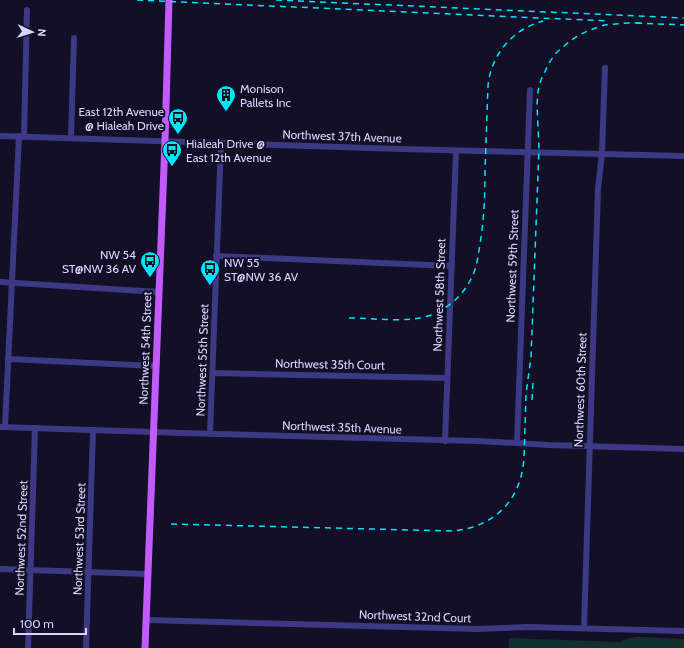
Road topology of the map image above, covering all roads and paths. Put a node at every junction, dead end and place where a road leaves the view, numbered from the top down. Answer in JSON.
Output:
{"nodes":[{"id":1,"x":169,"y":0,"type":"edge"},
{"id":2,"x":27,"y":10,"type":"dead end"},
{"id":3,"x":74,"y":38,"type":"dead end"},
{"id":4,"x":605,"y":68,"type":"dead end"},
{"id":5,"x":530,"y":90,"type":"dead end"},
{"id":6,"x":0,"y":136,"type":"edge"},
{"id":7,"x":21,"y":136,"type":"junction"},
{"id":8,"x":71,"y":138,"type":"junction"},
{"id":9,"x":165,"y":141,"type":"junction"},
{"id":10,"x":221,"y":144,"type":"junction"},
{"id":11,"x":456,"y":150,"type":"junction"},
{"id":12,"x":527,"y":152,"type":"junction"},
{"id":13,"x":602,"y":153,"type":"junction"},
{"id":14,"x":684,"y":156,"type":"edge"},
{"id":15,"x":216,"y":256,"type":"junction"},
{"id":16,"x":452,"y":266,"type":"junction"},
{"id":17,"x":0,"y":282,"type":"edge"},
{"id":18,"x":12,"y":283,"type":"junction"},
{"id":19,"x":158,"y":292,"type":"junction"},
{"id":20,"x":8,"y":359,"type":"junction"},
{"id":21,"x":155,"y":366,"type":"junction"},
{"id":22,"x":213,"y":373,"type":"junction"},
{"id":23,"x":447,"y":378,"type":"junction"},
{"id":24,"x":2,"y":427,"type":"edge"},
{"id":25,"x":35,"y":428,"type":"junction"},
{"id":26,"x":94,"y":430,"type":"junction"},
{"id":27,"x":153,"y":432,"type":"junction"},
{"id":28,"x":210,"y":434,"type":"junction"},
{"id":29,"x":445,"y":440,"type":"junction"},
{"id":30,"x":517,"y":442,"type":"junction"},
{"id":31,"x":589,"y":446,"type":"junction"},
{"id":32,"x":684,"y":448,"type":"edge"},
{"id":33,"x":0,"y":569,"type":"edge"},
{"id":34,"x":30,"y":570,"type":"junction"},
{"id":35,"x":89,"y":572,"type":"junction"},
{"id":36,"x":148,"y":574,"type":"junction"},
{"id":37,"x":146,"y":620,"type":"junction"},
{"id":38,"x":584,"y":628,"type":"junction"},
{"id":39,"x":684,"y":630,"type":"edge"},
{"id":40,"x":28,"y":648,"type":"edge"},
{"id":41,"x":86,"y":648,"type":"edge"},
{"id":42,"x":145,"y":648,"type":"edge"}],
"edges":[{"from":1,"to":9,"type":"main road","name":"Northwest 54th Street"},
{"from":2,"to":7,"type":"street"},
{"from":3,"to":8,"type":"street"},
{"from":4,"to":13,"type":"street","name":"Northwest 60th Street"},
{"from":5,"to":12,"type":"street","name":"Northwest 59th Street"},
{"from":6,"to":7,"type":"street","name":"Northwest 37th Avenue"},
{"from":7,"to":8,"type":"street","name":"Northwest 37th Avenue"},
{"from":7,"to":18,"type":"street"},
{"from":8,"to":9,"type":"street","name":"Northwest 37th Avenue"},
{"from":9,"to":10,"type":"street","name":"Northwest 37th Avenue"},
{"from":9,"to":19,"type":"main road","name":"Northwest 54th Street"},
{"from":10,"to":11,"type":"street","name":"Northwest 37th Avenue"},
{"from":10,"to":15,"type":"street","name":"Northwest 55th Street"},
{"from":11,"to":12,"type":"street","name":"Northwest 37th Avenue"},
{"from":11,"to":16,"type":"street","name":"Northwest 58th Street"},
{"from":12,"to":13,"type":"street","name":"Northwest 37th Avenue"},
{"from":12,"to":30,"type":"street","name":"Northwest 59th Street"},
{"from":13,"to":14,"type":"street","name":"Northwest 37th Avenue"},
{"from":13,"to":31,"type":"street","name":"Northwest 60th Street"},
{"from":15,"to":16,"type":"street"},
{"from":15,"to":22,"type":"street","name":"Northwest 55th Street"},
{"from":16,"to":23,"type":"street","name":"Northwest 58th Street"},
{"from":17,"to":18,"type":"street"},
{"from":18,"to":19,"type":"street"},
{"from":18,"to":20,"type":"street"},
{"from":19,"to":21,"type":"main road","name":"Northwest 54th Street"},
{"from":20,"to":21,"type":"street"},
{"from":20,"to":24,"type":"street"},
{"from":21,"to":27,"type":"main road","name":"Northwest 54th Street"},
{"from":22,"to":23,"type":"street","name":"Northwest 35th Court"},
{"from":22,"to":28,"type":"street","name":"Northwest 55th Street"},
{"from":23,"to":29,"type":"street","name":"Northwest 58th Street"},
{"from":24,"to":25,"type":"street","name":"Northwest 35th Avenue"},
{"from":25,"to":26,"type":"street","name":"Northwest 35th Avenue"},
{"from":25,"to":34,"type":"street","name":"Northwest 52nd Street"},
{"from":26,"to":27,"type":"street","name":"Northwest 35th Avenue"},
{"from":26,"to":35,"type":"street","name":"Northwest 53rd Street"},
{"from":27,"to":28,"type":"street","name":"Northwest 35th Avenue"},
{"from":27,"to":36,"type":"main road","name":"Northwest 54th Street"},
{"from":28,"to":29,"type":"street","name":"Northwest 35th Avenue"},
{"from":29,"to":30,"type":"street","name":"Northwest 35th Avenue"},
{"from":30,"to":31,"type":"street","name":"Northwest 35th Avenue"},
{"from":31,"to":32,"type":"street","name":"Northwest 35th Avenue"},
{"from":31,"to":38,"type":"street","name":"Northwest 60th Street"},
{"from":33,"to":34,"type":"street"},
{"from":34,"to":35,"type":"street"},
{"from":34,"to":40,"type":"street","name":"Northwest 52nd Street"},
{"from":35,"to":36,"type":"street"},
{"from":35,"to":41,"type":"street","name":"Northwest 53rd Street"},
{"from":36,"to":37,"type":"main road","name":"Northwest 54th Street"},
{"from":37,"to":38,"type":"street","name":"Northwest 32nd Court"},
{"from":37,"to":42,"type":"main road","name":"Northwest 54th Street"},
{"from":38,"to":39,"type":"street","name":"Northwest 32nd Court"}]}
